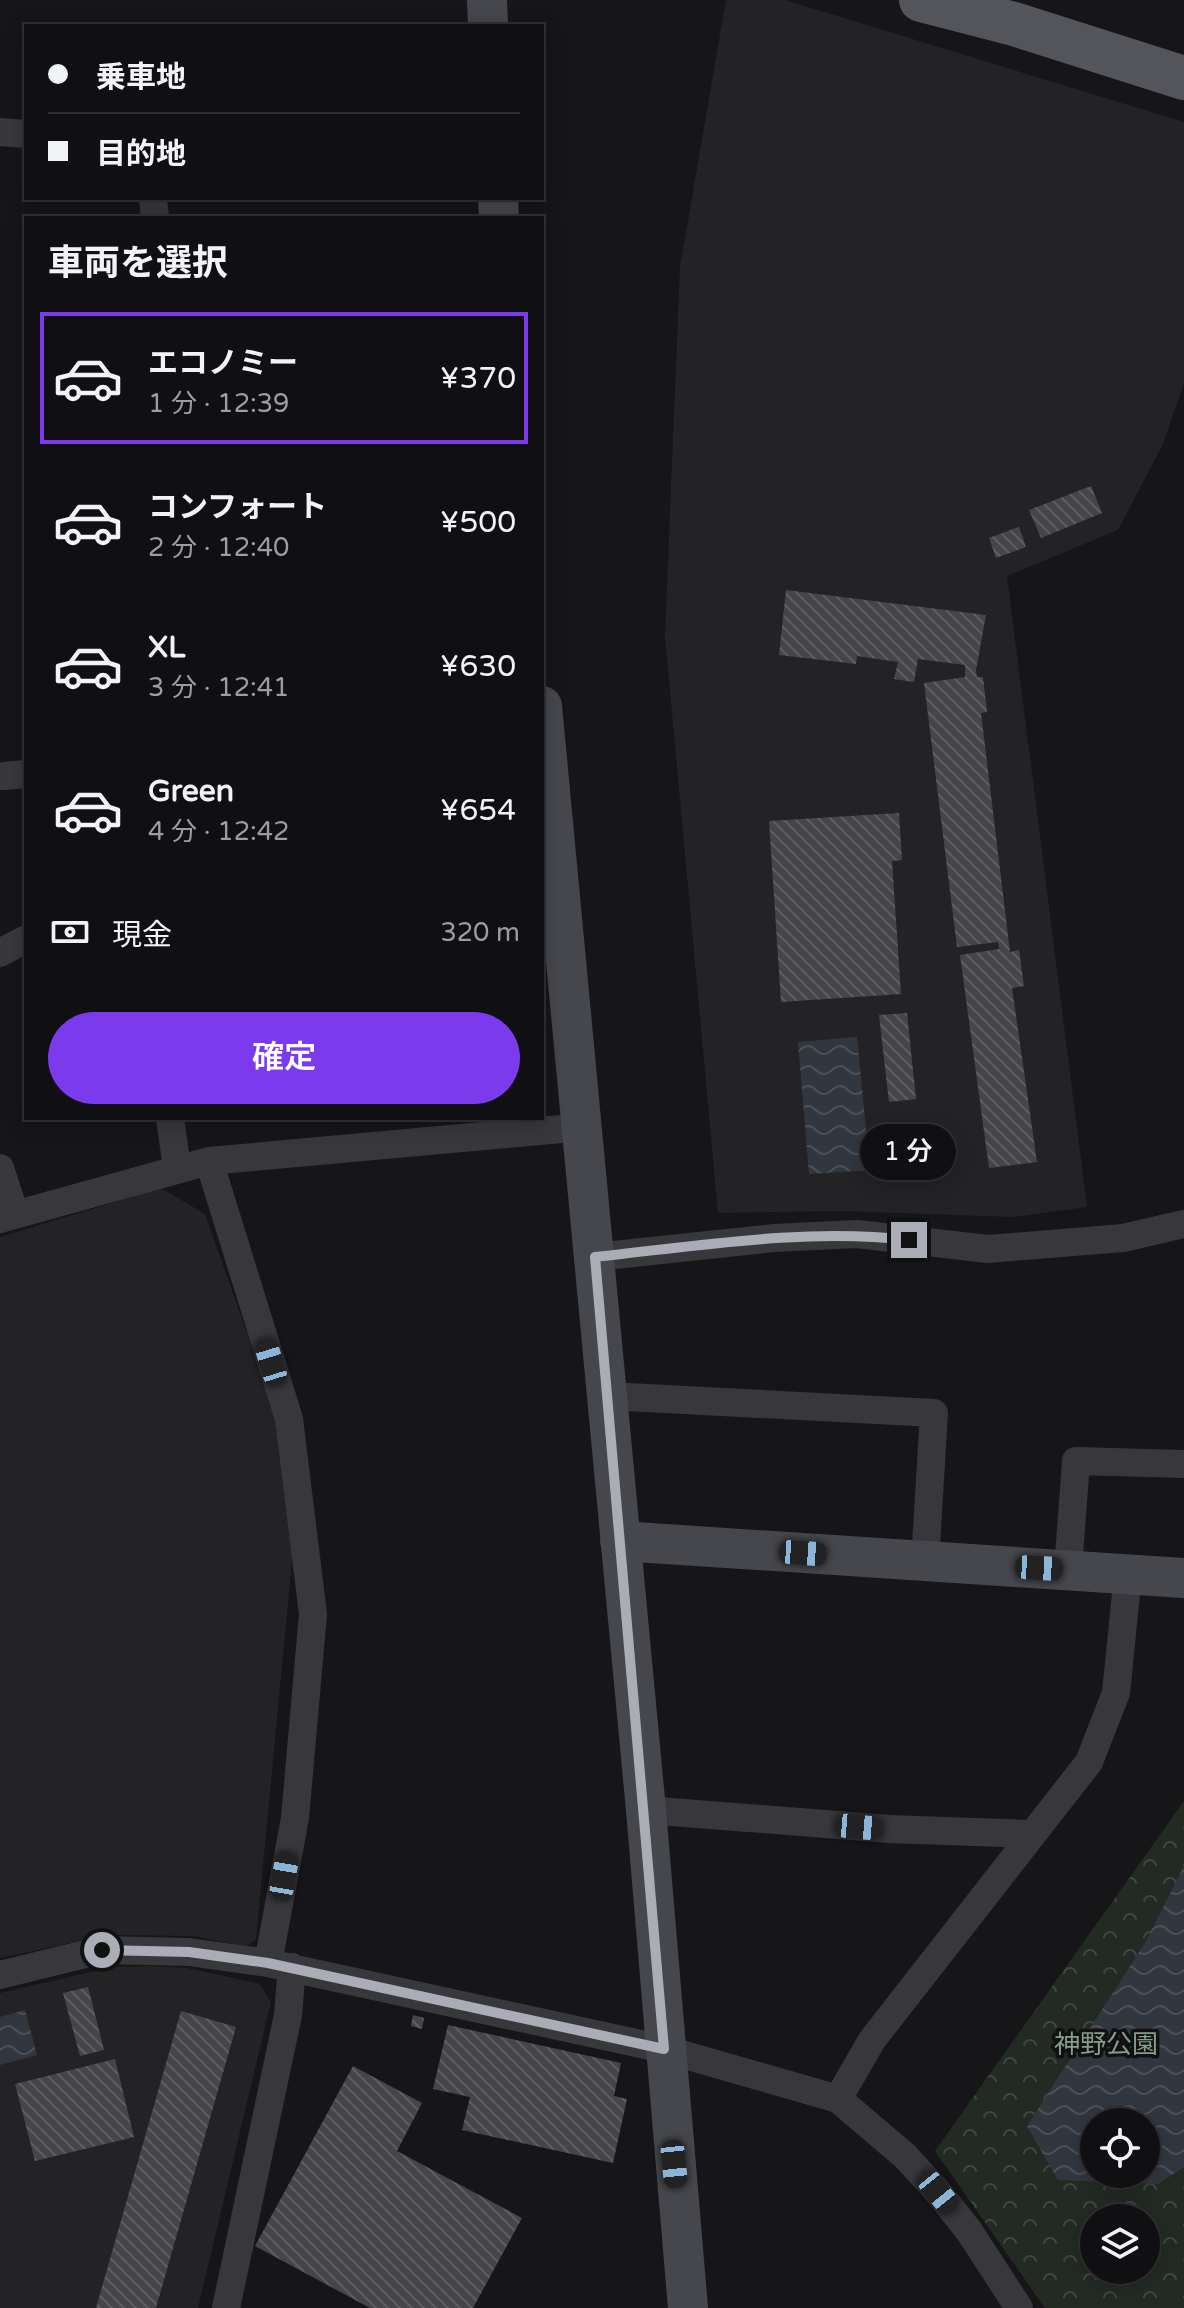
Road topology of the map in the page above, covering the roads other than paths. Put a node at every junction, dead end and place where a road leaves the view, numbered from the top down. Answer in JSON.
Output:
{"nodes":[{"id":1,"x":487,"y":0,"type":"edge"},
{"id":2,"x":921,"y":0,"type":"edge"},
{"id":3,"x":1013,"y":12,"type":"edge"},
{"id":4,"x":488,"y":24,"type":"edge"},
{"id":5,"x":1184,"y":78,"type":"edge"},
{"id":6,"x":0,"y":132,"type":"edge"},
{"id":7,"x":24,"y":134,"type":"edge"},
{"id":8,"x":544,"y":750,"type":"edge"},
{"id":9,"x":545,"y":772,"type":"edge"},
{"id":10,"x":24,"y":940,"type":"edge"},
{"id":11,"x":0,"y":953,"type":"edge"},
{"id":12,"x":170,"y":1120,"type":"edge"},
{"id":13,"x":583,"y":1127,"type":"junction"},
{"id":14,"x":209,"y":1161,"type":"junction"},
{"id":15,"x":0,"y":1168,"type":"edge"},
{"id":16,"x":177,"y":1168,"type":"junction"},
{"id":17,"x":7,"y":1216,"type":"edge"},
{"id":18,"x":1184,"y":1224,"type":"edge"},
{"id":19,"x":595,"y":1257,"type":"junction"},
{"id":20,"x":608,"y":1396,"type":"junction"},
{"id":21,"x":1184,"y":1464,"type":"edge"},
{"id":22,"x":620,"y":1541,"type":"junction"},
{"id":23,"x":925,"y":1562,"type":"junction"},
{"id":24,"x":1068,"y":1570,"type":"junction"},
{"id":25,"x":1128,"y":1574,"type":"junction"},
{"id":26,"x":1184,"y":1578,"type":"edge"},
{"id":27,"x":646,"y":1810,"type":"junction"},
{"id":28,"x":1029,"y":1834,"type":"junction"},
{"id":29,"x":280,"y":1965,"type":"junction"},
{"id":30,"x":0,"y":1975,"type":"edge"},
{"id":31,"x":664,"y":2049,"type":"junction"},
{"id":32,"x":838,"y":2099,"type":"junction"},
{"id":33,"x":226,"y":2308,"type":"edge"},
{"id":34,"x":688,"y":2308,"type":"edge"},
{"id":35,"x":1019,"y":2308,"type":"edge"}],
"edges":[{"from":1,"to":4,"type":"street"},
{"from":2,"to":3,"type":"main road"},
{"from":3,"to":5,"type":"main road"},
{"from":6,"to":7,"type":"street"},
{"from":8,"to":9,"type":"street"},
{"from":9,"to":13,"type":"street"},
{"from":10,"to":11,"type":"street"},
{"from":12,"to":16,"type":"street"},
{"from":13,"to":14,"type":"street"},
{"from":13,"to":19,"type":"street"},
{"from":14,"to":16,"type":"street"},
{"from":14,"to":29,"type":"street"},
{"from":15,"to":17,"type":"street"},
{"from":16,"to":17,"type":"street"},
{"from":18,"to":19,"type":"street"},
{"from":19,"to":20,"type":"street"},
{"from":20,"to":22,"type":"street"},
{"from":20,"to":23,"type":"street"},
{"from":21,"to":24,"type":"street"},
{"from":22,"to":23,"type":"street"},
{"from":22,"to":27,"type":"street"},
{"from":23,"to":24,"type":"street"},
{"from":24,"to":25,"type":"street"},
{"from":25,"to":26,"type":"street"},
{"from":25,"to":28,"type":"street"},
{"from":27,"to":28,"type":"street"},
{"from":27,"to":31,"type":"street"},
{"from":28,"to":32,"type":"street"},
{"from":29,"to":30,"type":"street"},
{"from":29,"to":31,"type":"street"},
{"from":29,"to":33,"type":"street"},
{"from":31,"to":32,"type":"street"},
{"from":31,"to":34,"type":"street"},
{"from":32,"to":35,"type":"street"}]}
